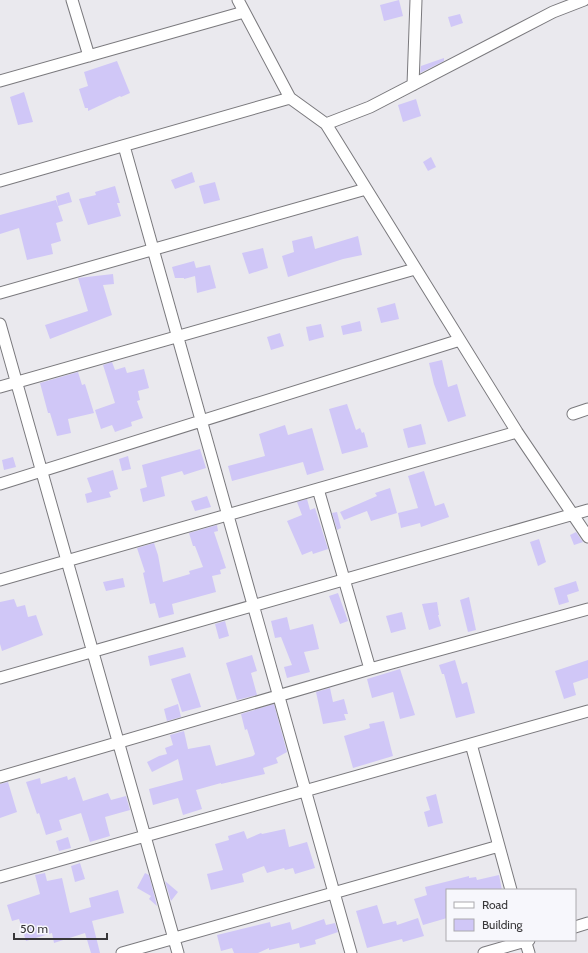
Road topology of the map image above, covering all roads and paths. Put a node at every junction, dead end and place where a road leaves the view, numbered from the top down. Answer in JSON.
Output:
{"nodes":[{"id":1,"x":72,"y":0,"type":"edge"},
{"id":2,"x":238,"y":0,"type":"edge"},
{"id":3,"x":416,"y":0,"type":"edge"},
{"id":4,"x":584,"y":0,"type":"edge"},
{"id":5,"x":244,"y":12,"type":"junction"},
{"id":6,"x":89,"y":56,"type":"junction"},
{"id":7,"x":0,"y":81,"type":"edge"},
{"id":8,"x":413,"y":85,"type":"junction"},
{"id":9,"x":290,"y":98,"type":"junction"},
{"id":10,"x":326,"y":124,"type":"junction"},
{"id":11,"x":124,"y":146,"type":"junction"},
{"id":12,"x":0,"y":181,"type":"edge"},
{"id":13,"x":366,"y":189,"type":"junction"},
{"id":14,"x":153,"y":250,"type":"junction"},
{"id":15,"x":415,"y":269,"type":"junction"},
{"id":16,"x":0,"y":293,"type":"edge"},
{"id":17,"x":0,"y":324,"type":"edge"},
{"id":18,"x":178,"y":336,"type":"junction"},
{"id":19,"x":460,"y":340,"type":"junction"},
{"id":20,"x":17,"y":382,"type":"junction"},
{"id":21,"x":0,"y":387,"type":"edge"},
{"id":22,"x":588,"y":409,"type":"edge"},
{"id":23,"x":573,"y":414,"type":"dead end"},
{"id":24,"x":202,"y":421,"type":"junction"},
{"id":25,"x":517,"y":432,"type":"junction"},
{"id":26,"x":42,"y":471,"type":"junction"},
{"id":27,"x":0,"y":484,"type":"edge"},
{"id":28,"x":318,"y":489,"type":"junction"},
{"id":29,"x":588,"y":510,"type":"edge"},
{"id":30,"x":228,"y":514,"type":"junction"},
{"id":31,"x":572,"y":514,"type":"junction"},
{"id":32,"x":588,"y":537,"type":"edge"},
{"id":33,"x":67,"y":560,"type":"junction"},
{"id":34,"x":344,"y":579,"type":"junction"},
{"id":35,"x":0,"y":580,"type":"edge"},
{"id":36,"x":254,"y":605,"type":"junction"},
{"id":37,"x":588,"y":609,"type":"edge"},
{"id":38,"x":93,"y":651,"type":"junction"},
{"id":39,"x":370,"y":669,"type":"junction"},
{"id":40,"x":0,"y":678,"type":"edge"},
{"id":41,"x":279,"y":696,"type":"junction"},
{"id":42,"x":588,"y":711,"type":"edge"},
{"id":43,"x":118,"y":743,"type":"junction"},
{"id":44,"x":471,"y":744,"type":"junction"},
{"id":45,"x":0,"y":778,"type":"edge"},
{"id":46,"x":305,"y":791,"type":"junction"},
{"id":47,"x":145,"y":836,"type":"junction"},
{"id":48,"x":499,"y":846,"type":"junction"},
{"id":49,"x":0,"y":878,"type":"edge"},
{"id":50,"x":511,"y":889,"type":"edge"},
{"id":51,"x":334,"y":893,"type":"junction"},
{"id":52,"x":588,"y":923,"type":"edge"},
{"id":53,"x":576,"y":927,"type":"edge"},
{"id":54,"x":174,"y":938,"type":"junction"},
{"id":55,"x":524,"y":941,"type":"edge"},
{"id":56,"x":527,"y":941,"type":"edge"},
{"id":57,"x":122,"y":953,"type":"edge"},
{"id":58,"x":178,"y":953,"type":"edge"},
{"id":59,"x":351,"y":953,"type":"edge"},
{"id":60,"x":484,"y":953,"type":"edge"},
{"id":61,"x":528,"y":953,"type":"edge"}],
"edges":[{"from":1,"to":6,"type":"street"},
{"from":2,"to":5,"type":"street"},
{"from":3,"to":8,"type":"street"},
{"from":4,"to":8,"type":"street"},
{"from":5,"to":6,"type":"street"},
{"from":5,"to":9,"type":"street"},
{"from":6,"to":7,"type":"street"},
{"from":8,"to":10,"type":"street"},
{"from":9,"to":10,"type":"street"},
{"from":9,"to":11,"type":"street"},
{"from":10,"to":13,"type":"street"},
{"from":11,"to":12,"type":"street"},
{"from":11,"to":14,"type":"street"},
{"from":13,"to":14,"type":"street"},
{"from":13,"to":15,"type":"street"},
{"from":14,"to":16,"type":"street"},
{"from":14,"to":18,"type":"street"},
{"from":15,"to":18,"type":"street"},
{"from":15,"to":19,"type":"street"},
{"from":17,"to":20,"type":"street"},
{"from":18,"to":20,"type":"street"},
{"from":18,"to":24,"type":"street"},
{"from":19,"to":24,"type":"street"},
{"from":19,"to":25,"type":"street"},
{"from":20,"to":21,"type":"street"},
{"from":20,"to":26,"type":"street"},
{"from":22,"to":23,"type":"street"},
{"from":24,"to":26,"type":"street"},
{"from":24,"to":30,"type":"street"},
{"from":25,"to":28,"type":"street"},
{"from":25,"to":31,"type":"street"},
{"from":26,"to":27,"type":"street"},
{"from":26,"to":33,"type":"street"},
{"from":28,"to":30,"type":"street"},
{"from":28,"to":34,"type":"street"},
{"from":29,"to":31,"type":"street"},
{"from":30,"to":33,"type":"street"},
{"from":30,"to":36,"type":"street"},
{"from":31,"to":32,"type":"street"},
{"from":31,"to":34,"type":"street"},
{"from":33,"to":35,"type":"street"},
{"from":33,"to":38,"type":"street"},
{"from":34,"to":36,"type":"street"},
{"from":34,"to":39,"type":"street"},
{"from":36,"to":38,"type":"street"},
{"from":36,"to":41,"type":"street"},
{"from":37,"to":39,"type":"street"},
{"from":38,"to":40,"type":"street"},
{"from":38,"to":43,"type":"street"},
{"from":39,"to":41,"type":"street"},
{"from":41,"to":43,"type":"street"},
{"from":41,"to":46,"type":"street"},
{"from":42,"to":44,"type":"street"},
{"from":43,"to":45,"type":"street"},
{"from":43,"to":47,"type":"street"},
{"from":44,"to":46,"type":"street"},
{"from":44,"to":48,"type":"street"},
{"from":46,"to":47,"type":"street"},
{"from":46,"to":51,"type":"street"},
{"from":47,"to":49,"type":"street"},
{"from":47,"to":54,"type":"street"},
{"from":48,"to":50,"type":"street"},
{"from":48,"to":51,"type":"street"},
{"from":51,"to":54,"type":"street"},
{"from":51,"to":59,"type":"street"},
{"from":52,"to":53,"type":"street"},
{"from":54,"to":57,"type":"street"},
{"from":54,"to":58,"type":"street"},
{"from":55,"to":60,"type":"street"},
{"from":56,"to":61,"type":"street"}]}
